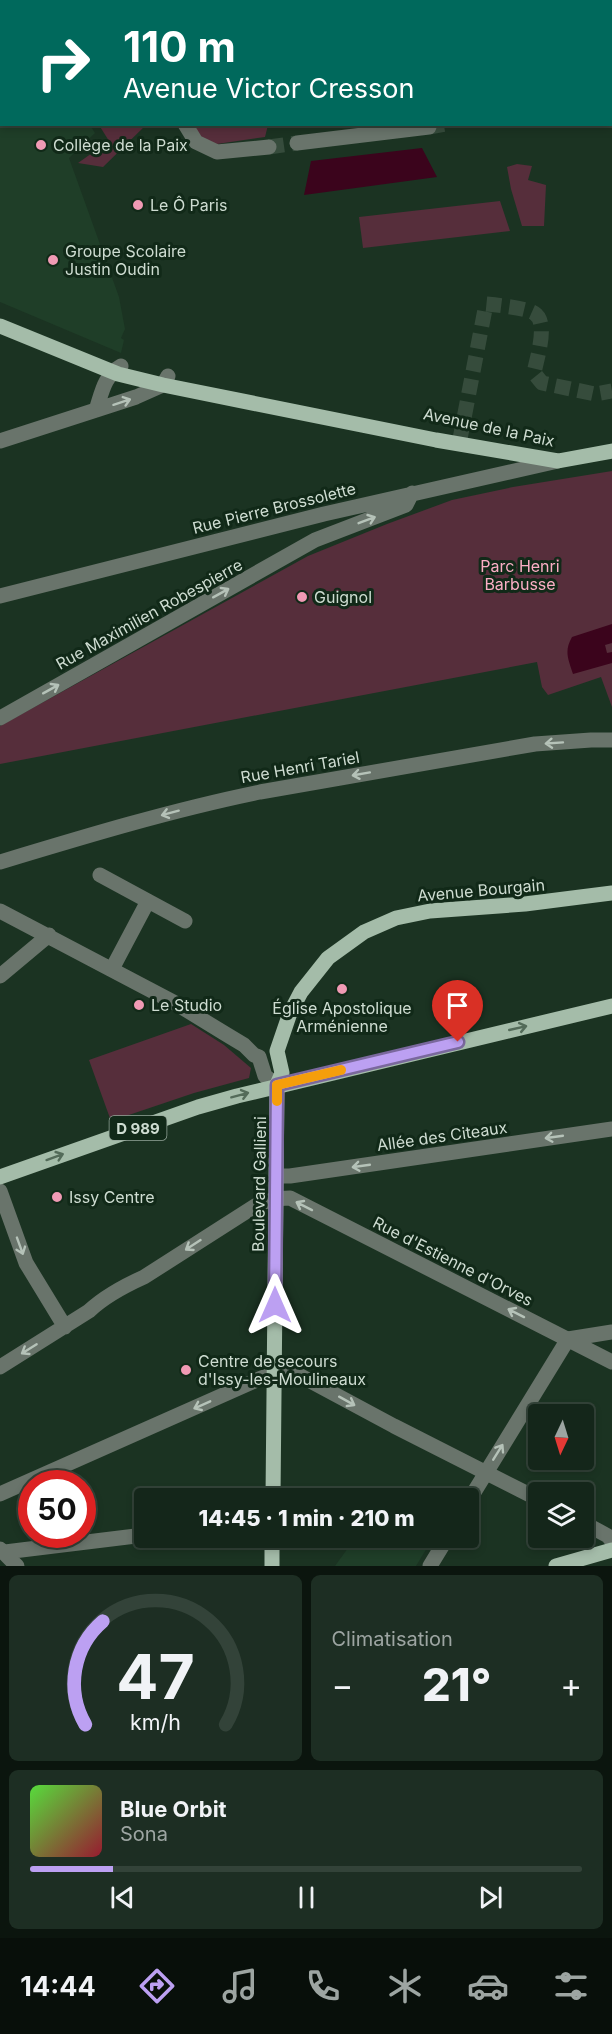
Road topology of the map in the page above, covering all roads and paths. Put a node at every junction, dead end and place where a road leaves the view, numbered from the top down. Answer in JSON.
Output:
{"nodes":[{"id":1,"x":185,"y":126,"type":"edge"},
{"id":2,"x":429,"y":127,"type":"dead end"},
{"id":3,"x":297,"y":143,"type":"tunnel mouth"},
{"id":4,"x":269,"y":147,"type":"tunnel mouth"},
{"id":5,"x":0,"y":317,"type":"edge"},
{"id":6,"x":0,"y":326,"type":"edge"},
{"id":7,"x":116,"y":369,"type":"junction"},
{"id":8,"x":166,"y":381,"type":"junction"},
{"id":9,"x":96,"y":410,"type":"junction"},
{"id":10,"x":0,"y":441,"type":"edge"},
{"id":11,"x":612,"y":451,"type":"edge"},
{"id":12,"x":558,"y":461,"type":"junction"},
{"id":13,"x":412,"y":493,"type":"junction"},
{"id":14,"x":324,"y":513,"type":"junction"},
{"id":15,"x":315,"y":540,"type":"junction"},
{"id":16,"x":0,"y":596,"type":"edge"},
{"id":17,"x":0,"y":718,"type":"edge"},
{"id":18,"x":612,"y":740,"type":"edge"},
{"id":19,"x":0,"y":862,"type":"edge"},
{"id":20,"x":100,"y":875,"type":"dead end"},
{"id":21,"x":612,"y":893,"type":"edge"},
{"id":22,"x":148,"y":901,"type":"junction"},
{"id":23,"x":0,"y":911,"type":"edge"},
{"id":24,"x":185,"y":921,"type":"dead end"},
{"id":25,"x":49,"y":935,"type":"junction"},
{"id":26,"x":112,"y":969,"type":"junction"},
{"id":27,"x":0,"y":976,"type":"edge"},
{"id":28,"x":612,"y":1006,"type":"edge"},
{"id":29,"x":277,"y":1051,"type":"junction"},
{"id":30,"x":259,"y":1057,"type":"junction"},
{"id":31,"x":277,"y":1085,"type":"junction"},
{"id":32,"x":612,"y":1129,"type":"edge"},
{"id":33,"x":278,"y":1176,"type":"junction"},
{"id":34,"x":0,"y":1177,"type":"edge"},
{"id":35,"x":0,"y":1191,"type":"edge"},
{"id":36,"x":277,"y":1198,"type":"junction"},
{"id":37,"x":65,"y":1326,"type":"junction"},
{"id":38,"x":612,"y":1332,"type":"edge"},
{"id":39,"x":568,"y":1339,"type":"junction"},
{"id":40,"x":612,"y":1362,"type":"edge"},
{"id":41,"x":0,"y":1367,"type":"edge"},
{"id":42,"x":275,"y":1373,"type":"junction"},
{"id":43,"x":486,"y":1472,"type":"junction"},
{"id":44,"x":273,"y":1488,"type":"edge"},
{"id":45,"x":476,"y":1488,"type":"edge"},
{"id":46,"x":0,"y":1494,"type":"edge"},
{"id":47,"x":528,"y":1494,"type":"edge"},
{"id":48,"x":594,"y":1530,"type":"edge"},
{"id":49,"x":134,"y":1536,"type":"edge"},
{"id":50,"x":611,"y":1542,"type":"edge"},
{"id":51,"x":272,"y":1548,"type":"edge"},
{"id":52,"x":441,"y":1548,"type":"edge"},
{"id":53,"x":2,"y":1551,"type":"edge"},
{"id":54,"x":17,"y":1566,"type":"edge"},
{"id":55,"x":272,"y":1566,"type":"edge"},
{"id":56,"x":430,"y":1566,"type":"edge"},
{"id":57,"x":556,"y":1566,"type":"edge"}],
"edges":[{"from":1,"to":4,"type":"street"},
{"from":2,"to":3,"type":"street"},
{"from":5,"to":7,"type":"main road","name":"Avenue de la Paix"},
{"from":6,"to":7,"type":"main road","name":"Avenue de la Paix"},
{"from":7,"to":8,"type":"main road","name":"Avenue de la Paix"},
{"from":7,"to":9,"type":"street"},
{"from":9,"to":8,"type":"street","one_way":true},
{"from":8,"to":12,"type":"main road","name":"Avenue de la Paix"},
{"from":9,"to":10,"type":"street"},
{"from":11,"to":12,"type":"main road"},
{"from":12,"to":13,"type":"street","name":"Rue Pierre Brossolette"},
{"from":13,"to":14,"type":"street","name":"Rue Pierre Brossolette"},
{"from":15,"to":13,"type":"street","name":"Rue Maximilien Robespierre","one_way":true},
{"from":14,"to":15,"type":"street"},
{"from":14,"to":16,"type":"street","name":"Rue Pierre Brossolette"},
{"from":17,"to":15,"type":"street","name":"Rue Maximilien Robespierre","one_way":true},
{"from":18,"to":19,"type":"street","name":"Rue Henri Tariel","one_way":true},
{"from":20,"to":22,"type":"street"},
{"from":21,"to":29,"type":"main road","name":"Avenue Bourgain"},
{"from":22,"to":24,"type":"street"},
{"from":22,"to":26,"type":"street"},
{"from":23,"to":25,"type":"street"},
{"from":25,"to":26,"type":"street"},
{"from":25,"to":27,"type":"street"},
{"from":26,"to":30,"type":"street"},
{"from":31,"to":28,"type":"main road","number":"D 989","one_way":true},
{"from":29,"to":30,"type":"street"},
{"from":29,"to":31,"type":"main road","name":"Boulevard Gallieni"},
{"from":30,"to":31,"type":"street"},
{"from":31,"to":33,"type":"main road","name":"Boulevard Gallieni"},
{"from":34,"to":31,"type":"main road","number":"D 989","one_way":true},
{"from":32,"to":33,"type":"street","name":"Allée des Citeaux","one_way":true},
{"from":33,"to":36,"type":"main road","name":"Boulevard Gallieni"},
{"from":35,"to":37,"type":"street","one_way":true},
{"from":36,"to":37,"type":"street","one_way":true},
{"from":39,"to":36,"type":"street","name":"Rue d'Estienne d'Orves","one_way":true},
{"from":36,"to":42,"type":"main road","name":"Boulevard Gallieni"},
{"from":37,"to":41,"type":"street","one_way":true},
{"from":38,"to":39,"type":"street"},
{"from":39,"to":40,"type":"street","name":"Rue d'Estienne d'Orves"},
{"from":43,"to":39,"type":"street","one_way":true},
{"from":42,"to":43,"type":"street","one_way":true},
{"from":42,"to":44,"type":"main road","name":"Boulevard Gallieni"},
{"from":42,"to":46,"type":"street","one_way":true},
{"from":43,"to":45,"type":"street"},
{"from":43,"to":47,"type":"street"},
{"from":48,"to":50,"type":"street"},
{"from":49,"to":53,"type":"street"},
{"from":50,"to":57,"type":"main road"},
{"from":51,"to":55,"type":"main road"},
{"from":52,"to":56,"type":"street"},
{"from":53,"to":54,"type":"street"}]}
